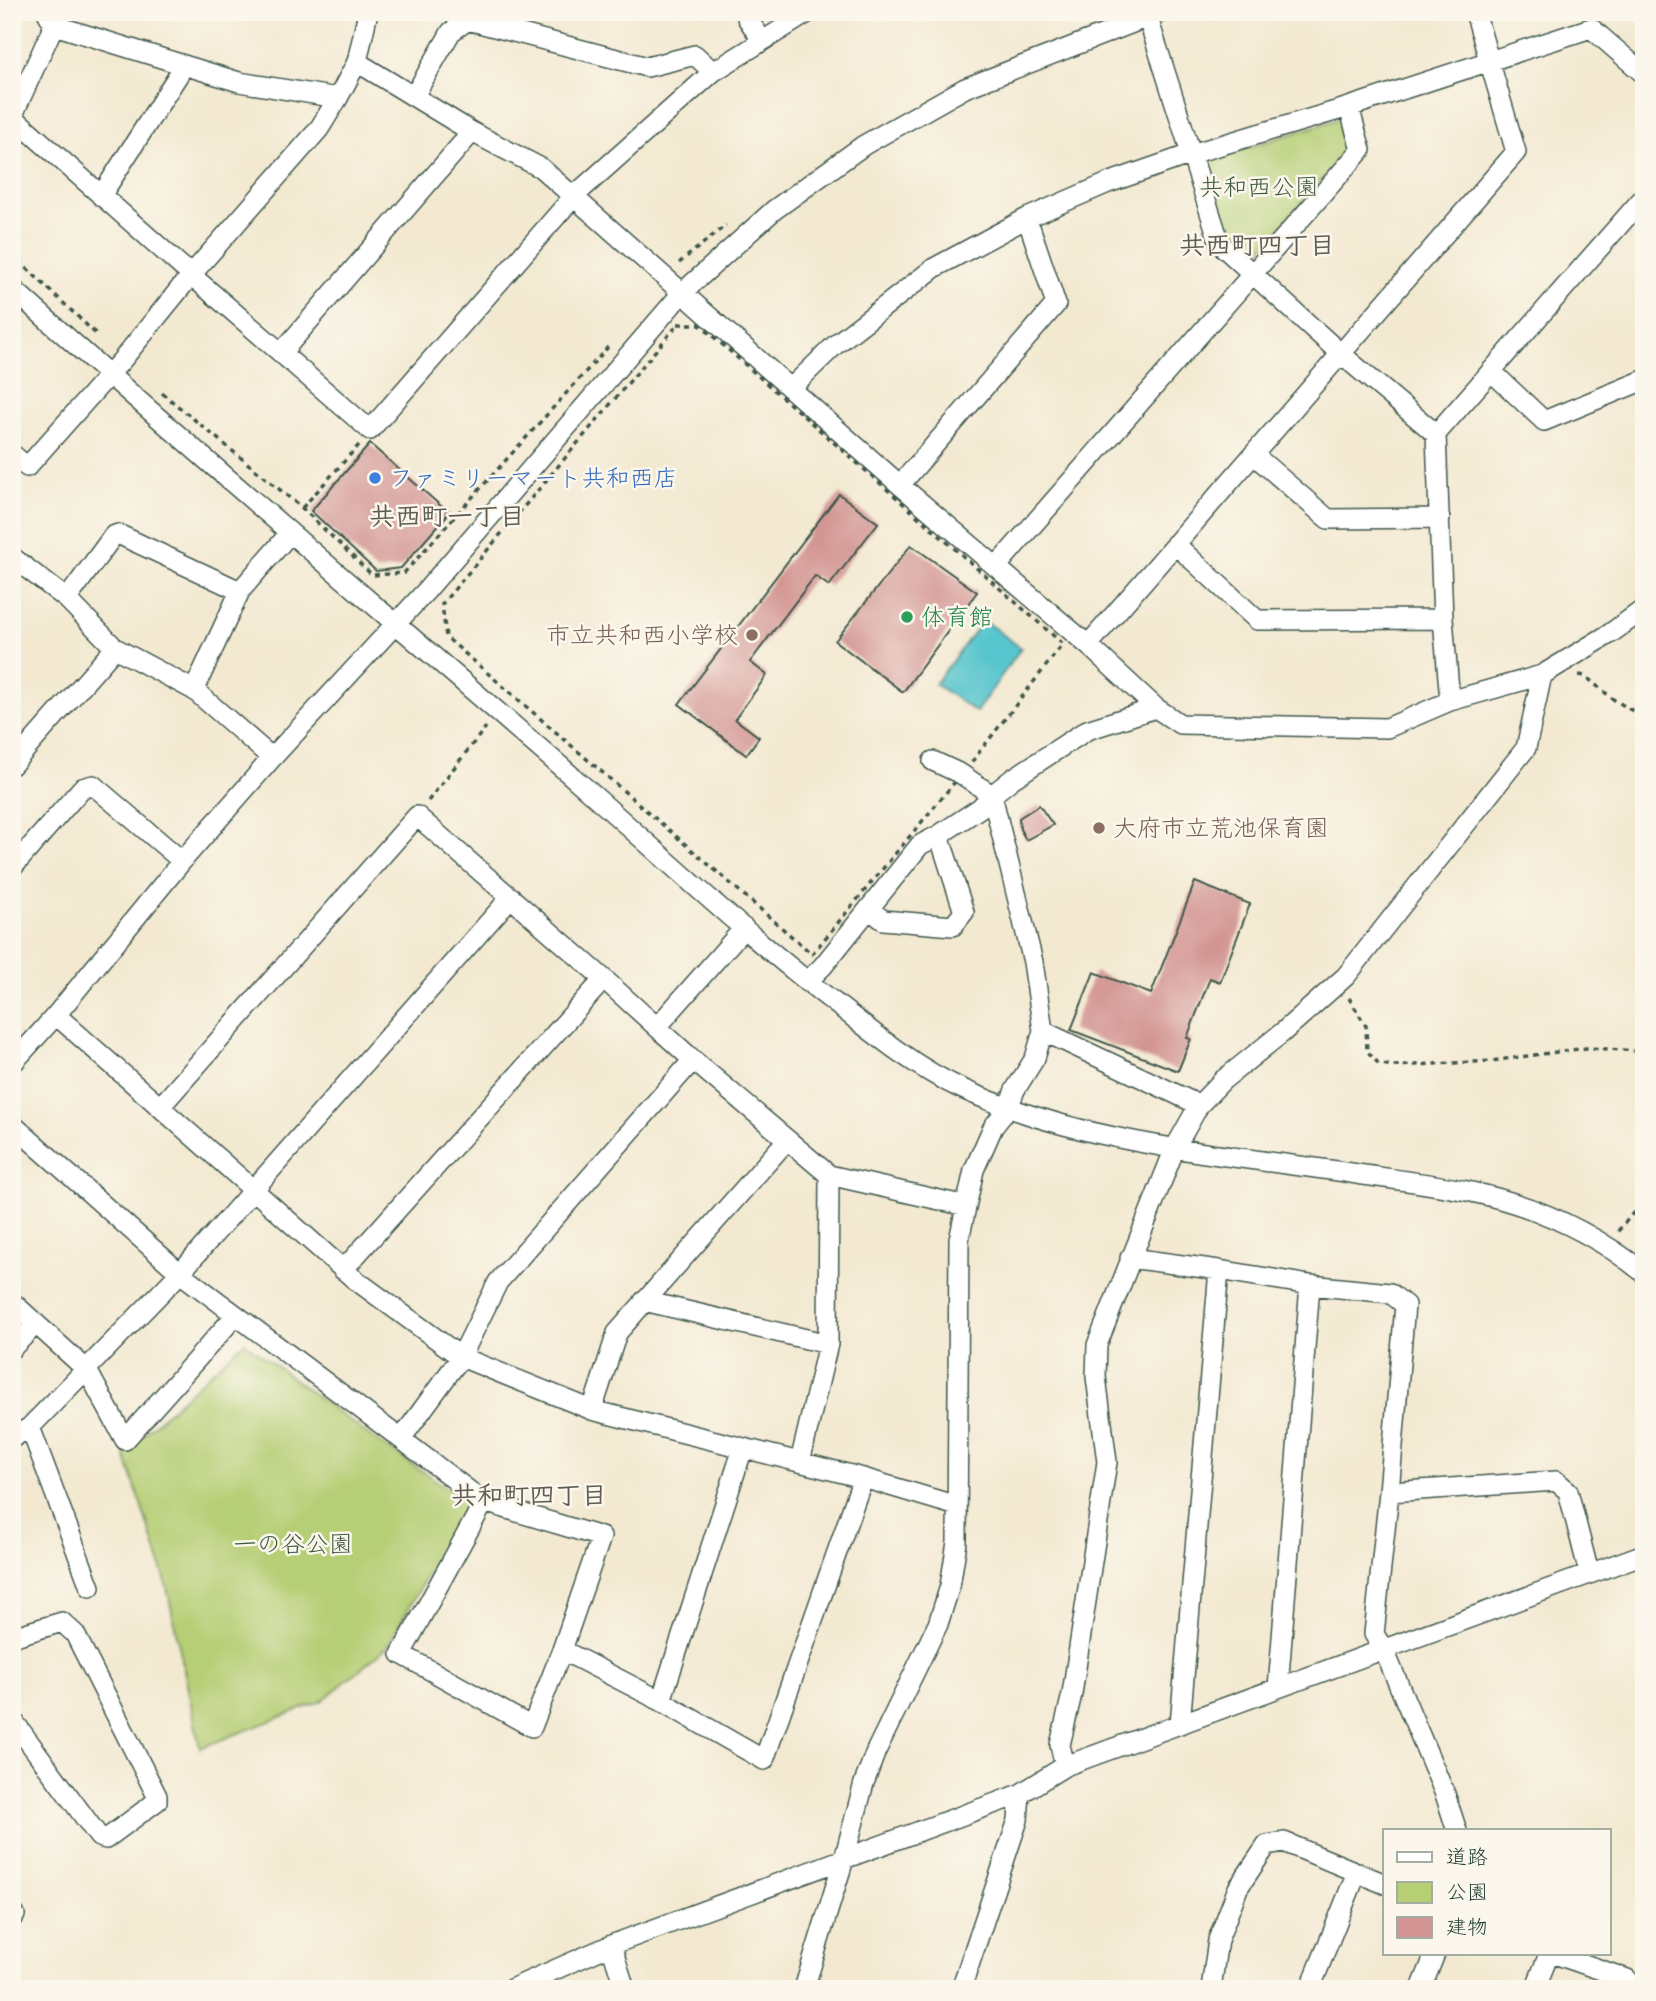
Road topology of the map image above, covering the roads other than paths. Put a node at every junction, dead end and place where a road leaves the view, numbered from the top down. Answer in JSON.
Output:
{"nodes":[{"id":1,"x":368,"y":12,"type":"edge"},
{"id":2,"x":747,"y":12,"type":"edge"},
{"id":3,"x":809,"y":12,"type":"edge"},
{"id":4,"x":1475,"y":12,"type":"edge"},
{"id":5,"x":1152,"y":14,"type":"edge"},
{"id":6,"x":55,"y":17,"type":"edge"},
{"id":7,"x":762,"y":40,"type":"junction"},
{"id":8,"x":1490,"y":61,"type":"junction"},
{"id":9,"x":357,"y":62,"type":"junction"},
{"id":10,"x":184,"y":66,"type":"junction"},
{"id":11,"x":713,"y":72,"type":"junction"},
{"id":12,"x":1644,"y":74,"type":"edge"},
{"id":13,"x":414,"y":96,"type":"junction"},
{"id":14,"x":338,"y":98,"type":"junction"},
{"id":15,"x":1349,"y":107,"type":"junction"},
{"id":16,"x":12,"y":117,"type":"edge"},
{"id":17,"x":472,"y":132,"type":"junction"},
{"id":18,"x":1191,"y":154,"type":"junction"},
{"id":19,"x":102,"y":196,"type":"junction"},
{"id":20,"x":574,"y":196,"type":"junction"},
{"id":21,"x":1644,"y":197,"type":"edge"},
{"id":22,"x":1027,"y":218,"type":"junction"},
{"id":23,"x":191,"y":275,"type":"junction"},
{"id":24,"x":1252,"y":275,"type":"junction"},
{"id":25,"x":12,"y":288,"type":"edge"},
{"id":26,"x":682,"y":293,"type":"junction"},
{"id":27,"x":282,"y":352,"type":"junction"},
{"id":28,"x":1341,"y":355,"type":"junction"},
{"id":29,"x":1491,"y":371,"type":"junction"},
{"id":30,"x":108,"y":375,"type":"junction"},
{"id":31,"x":1644,"y":380,"type":"edge"},
{"id":32,"x":791,"y":388,"type":"junction"},
{"id":33,"x":1436,"y":434,"type":"junction"},
{"id":34,"x":12,"y":454,"type":"edge"},
{"id":35,"x":1254,"y":455,"type":"junction"},
{"id":36,"x":900,"y":485,"type":"junction"},
{"id":37,"x":1440,"y":518,"type":"junction"},
{"id":38,"x":290,"y":533,"type":"junction"},
{"id":39,"x":1175,"y":544,"type":"junction"},
{"id":40,"x":12,"y":557,"type":"edge"},
{"id":41,"x":996,"y":567,"type":"junction"},
{"id":42,"x":240,"y":591,"type":"junction"},
{"id":43,"x":67,"y":599,"type":"junction"},
{"id":44,"x":1644,"y":609,"type":"edge"},
{"id":45,"x":1443,"y":619,"type":"junction"},
{"id":46,"x":395,"y":624,"type":"junction"},
{"id":47,"x":1088,"y":645,"type":"junction"},
{"id":48,"x":115,"y":648,"type":"junction"},
{"id":49,"x":1542,"y":675,"type":"junction"},
{"id":50,"x":194,"y":690,"type":"junction"},
{"id":51,"x":1450,"y":701,"type":"junction"},
{"id":52,"x":1156,"y":708,"type":"junction"},
{"id":53,"x":272,"y":758,"type":"junction"},
{"id":54,"x":933,"y":761,"type":"dead end"},
{"id":55,"x":12,"y":765,"type":"edge"},
{"id":56,"x":992,"y":795,"type":"junction"},
{"id":57,"x":939,"y":835,"type":"junction"},
{"id":58,"x":182,"y":860,"type":"junction"},
{"id":59,"x":12,"y":868,"type":"edge"},
{"id":60,"x":511,"y":897,"type":"junction"},
{"id":61,"x":869,"y":909,"type":"junction"},
{"id":62,"x":744,"y":928,"type":"junction"},
{"id":63,"x":604,"y":979,"type":"junction"},
{"id":64,"x":807,"y":982,"type":"junction"},
{"id":65,"x":55,"y":1015,"type":"junction"},
{"id":66,"x":657,"y":1027,"type":"junction"},
{"id":67,"x":1043,"y":1031,"type":"junction"},
{"id":68,"x":693,"y":1060,"type":"junction"},
{"id":69,"x":12,"y":1064,"type":"edge"},
{"id":70,"x":1199,"y":1105,"type":"junction"},
{"id":71,"x":160,"y":1107,"type":"junction"},
{"id":72,"x":1008,"y":1108,"type":"junction"},
{"id":73,"x":12,"y":1124,"type":"edge"},
{"id":74,"x":787,"y":1140,"type":"junction"},
{"id":75,"x":1175,"y":1147,"type":"junction"},
{"id":76,"x":829,"y":1175,"type":"junction"},
{"id":77,"x":254,"y":1190,"type":"junction"},
{"id":78,"x":966,"y":1206,"type":"junction"},
{"id":79,"x":1130,"y":1258,"type":"junction"},
{"id":80,"x":343,"y":1270,"type":"junction"},
{"id":81,"x":1219,"y":1270,"type":"junction"},
{"id":82,"x":180,"y":1273,"type":"junction"},
{"id":83,"x":1644,"y":1273,"type":"edge"},
{"id":84,"x":1310,"y":1285,"type":"junction"},
{"id":85,"x":644,"y":1301,"type":"junction"},
{"id":86,"x":12,"y":1302,"type":"edge"},
{"id":87,"x":236,"y":1315,"type":"junction"},
{"id":88,"x":36,"y":1324,"type":"junction"},
{"id":89,"x":828,"y":1344,"type":"junction"},
{"id":90,"x":12,"y":1348,"type":"edge"},
{"id":91,"x":461,"y":1357,"type":"junction"},
{"id":92,"x":86,"y":1370,"type":"junction"},
{"id":93,"x":592,"y":1410,"type":"junction"},
{"id":94,"x":30,"y":1427,"type":"junction"},
{"id":95,"x":12,"y":1438,"type":"edge"},
{"id":96,"x":401,"y":1440,"type":"junction"},
{"id":97,"x":743,"y":1448,"type":"junction"},
{"id":98,"x":800,"y":1462,"type":"junction"},
{"id":99,"x":863,"y":1478,"type":"junction"},
{"id":100,"x":1389,"y":1492,"type":"junction"},
{"id":101,"x":484,"y":1502,"type":"junction"},
{"id":102,"x":957,"y":1506,"type":"junction"},
{"id":103,"x":1644,"y":1554,"type":"edge"},
{"id":104,"x":1589,"y":1573,"type":"junction"},
{"id":105,"x":90,"y":1587,"type":"dead end"},
{"id":106,"x":12,"y":1637,"type":"edge"},
{"id":107,"x":562,"y":1650,"type":"junction"},
{"id":108,"x":1384,"y":1650,"type":"junction"},
{"id":109,"x":1278,"y":1688,"type":"junction"},
{"id":110,"x":661,"y":1701,"type":"junction"},
{"id":111,"x":12,"y":1719,"type":"edge"},
{"id":112,"x":1180,"y":1724,"type":"junction"},
{"id":113,"x":1065,"y":1766,"type":"junction"},
{"id":114,"x":1020,"y":1794,"type":"junction"},
{"id":115,"x":1456,"y":1829,"type":"edge"},
{"id":116,"x":844,"y":1860,"type":"junction"},
{"id":117,"x":1357,"y":1872,"type":"junction"},
{"id":118,"x":1383,"y":1883,"type":"edge"},
{"id":119,"x":611,"y":1945,"type":"junction"},
{"id":120,"x":1434,"y":1955,"type":"edge"},
{"id":121,"x":1549,"y":1955,"type":"edge"},
{"id":122,"x":1558,"y":1955,"type":"edge"},
{"id":123,"x":511,"y":1989,"type":"edge"},
{"id":124,"x":625,"y":1989,"type":"edge"},
{"id":125,"x":804,"y":1989,"type":"edge"},
{"id":126,"x":961,"y":1989,"type":"edge"},
{"id":127,"x":1210,"y":1989,"type":"edge"},
{"id":128,"x":1311,"y":1989,"type":"edge"},
{"id":129,"x":1421,"y":1989,"type":"edge"},
{"id":130,"x":1535,"y":1989,"type":"edge"},
{"id":131,"x":1637,"y":1989,"type":"edge"}],
"edges":[{"from":1,"to":9,"type":"street"},
{"from":2,"to":7,"type":"street"},
{"from":3,"to":7,"type":"street"},
{"from":4,"to":8,"type":"street"},
{"from":5,"to":18,"type":"street"},
{"from":5,"to":26,"type":"street"},
{"from":6,"to":10,"type":"street"},
{"from":6,"to":16,"type":"street"},
{"from":7,"to":11,"type":"street"},
{"from":8,"to":12,"type":"street"},
{"from":8,"to":15,"type":"street"},
{"from":8,"to":28,"type":"street"},
{"from":9,"to":13,"type":"street"},
{"from":9,"to":14,"type":"street"},
{"from":10,"to":14,"type":"street"},
{"from":10,"to":19,"type":"street"},
{"from":11,"to":13,"type":"street"},
{"from":11,"to":20,"type":"street"},
{"from":13,"to":17,"type":"street"},
{"from":14,"to":23,"type":"street"},
{"from":15,"to":18,"type":"street"},
{"from":15,"to":24,"type":"street"},
{"from":16,"to":19,"type":"street"},
{"from":17,"to":20,"type":"street"},
{"from":17,"to":27,"type":"street"},
{"from":18,"to":22,"type":"street"},
{"from":18,"to":24,"type":"street"},
{"from":19,"to":23,"type":"street"},
{"from":20,"to":26,"type":"street"},
{"from":20,"to":27,"type":"street"},
{"from":21,"to":29,"type":"street"},
{"from":22,"to":32,"type":"street"},
{"from":22,"to":36,"type":"street"},
{"from":23,"to":27,"type":"street"},
{"from":23,"to":30,"type":"street"},
{"from":24,"to":28,"type":"street"},
{"from":24,"to":41,"type":"street"},
{"from":25,"to":30,"type":"street"},
{"from":26,"to":32,"type":"street"},
{"from":26,"to":46,"type":"street"},
{"from":28,"to":33,"type":"street"},
{"from":28,"to":35,"type":"street"},
{"from":29,"to":31,"type":"street"},
{"from":29,"to":33,"type":"street"},
{"from":30,"to":34,"type":"street"},
{"from":30,"to":38,"type":"street"},
{"from":32,"to":36,"type":"street"},
{"from":33,"to":37,"type":"street"},
{"from":35,"to":37,"type":"street"},
{"from":35,"to":39,"type":"street"},
{"from":36,"to":41,"type":"street"},
{"from":37,"to":45,"type":"street"},
{"from":38,"to":42,"type":"street"},
{"from":38,"to":46,"type":"street"},
{"from":39,"to":45,"type":"street"},
{"from":39,"to":47,"type":"street"},
{"from":40,"to":43,"type":"street"},
{"from":41,"to":47,"type":"street"},
{"from":42,"to":43,"type":"street"},
{"from":42,"to":50,"type":"street"},
{"from":43,"to":48,"type":"street"},
{"from":44,"to":49,"type":"street"},
{"from":45,"to":51,"type":"street"},
{"from":46,"to":53,"type":"street"},
{"from":46,"to":62,"type":"street"},
{"from":47,"to":52,"type":"street"},
{"from":48,"to":50,"type":"street"},
{"from":48,"to":55,"type":"street"},
{"from":49,"to":51,"type":"street"},
{"from":49,"to":70,"type":"street"},
{"from":50,"to":53,"type":"street"},
{"from":51,"to":52,"type":"street"},
{"from":52,"to":56,"type":"street"},
{"from":53,"to":58,"type":"street"},
{"from":54,"to":56,"type":"street"},
{"from":56,"to":57,"type":"street"},
{"from":56,"to":67,"type":"street"},
{"from":57,"to":61,"type":"street"},
{"from":57,"to":61,"type":"street"},
{"from":58,"to":59,"type":"street"},
{"from":58,"to":65,"type":"street"},
{"from":60,"to":63,"type":"street"},
{"from":60,"to":71,"type":"street"},
{"from":60,"to":77,"type":"street"},
{"from":61,"to":64,"type":"street"},
{"from":62,"to":64,"type":"street"},
{"from":62,"to":66,"type":"street"},
{"from":63,"to":66,"type":"street"},
{"from":63,"to":80,"type":"street"},
{"from":64,"to":72,"type":"street"},
{"from":65,"to":69,"type":"street"},
{"from":65,"to":71,"type":"street"},
{"from":66,"to":68,"type":"street"},
{"from":67,"to":70,"type":"street"},
{"from":67,"to":72,"type":"street"},
{"from":68,"to":74,"type":"street"},
{"from":68,"to":91,"type":"street"},
{"from":70,"to":75,"type":"street"},
{"from":71,"to":77,"type":"street"},
{"from":72,"to":75,"type":"street"},
{"from":72,"to":78,"type":"street"},
{"from":73,"to":82,"type":"street"},
{"from":74,"to":76,"type":"street"},
{"from":74,"to":85,"type":"street"},
{"from":75,"to":79,"type":"street"},
{"from":75,"to":83,"type":"street"},
{"from":76,"to":78,"type":"street"},
{"from":76,"to":89,"type":"street"},
{"from":77,"to":80,"type":"street"},
{"from":77,"to":82,"type":"street"},
{"from":78,"to":102,"type":"street"},
{"from":79,"to":81,"type":"street"},
{"from":79,"to":113,"type":"street"},
{"from":80,"to":91,"type":"street"},
{"from":81,"to":84,"type":"street"},
{"from":81,"to":112,"type":"street"},
{"from":82,"to":87,"type":"street"},
{"from":82,"to":92,"type":"street"},
{"from":84,"to":100,"type":"street"},
{"from":84,"to":109,"type":"street"},
{"from":85,"to":89,"type":"street"},
{"from":85,"to":93,"type":"street"},
{"from":86,"to":88,"type":"street"},
{"from":87,"to":92,"type":"street"},
{"from":87,"to":96,"type":"street"},
{"from":88,"to":90,"type":"street"},
{"from":88,"to":92,"type":"street"},
{"from":89,"to":98,"type":"street"},
{"from":91,"to":93,"type":"street"},
{"from":91,"to":96,"type":"street"},
{"from":92,"to":94,"type":"street"},
{"from":93,"to":97,"type":"street"},
{"from":94,"to":95,"type":"street"},
{"from":94,"to":105,"type":"street"},
{"from":96,"to":101,"type":"street"},
{"from":97,"to":98,"type":"street"},
{"from":97,"to":110,"type":"street"},
{"from":98,"to":99,"type":"street"},
{"from":99,"to":102,"type":"street"},
{"from":99,"to":110,"type":"street"},
{"from":100,"to":104,"type":"street"},
{"from":100,"to":108,"type":"street"},
{"from":101,"to":107,"type":"street"},
{"from":101,"to":107,"type":"street"},
{"from":102,"to":116,"type":"street"},
{"from":103,"to":104,"type":"street"},
{"from":104,"to":108,"type":"street"},
{"from":106,"to":111,"type":"street"},
{"from":107,"to":110,"type":"street"},
{"from":108,"to":109,"type":"street"},
{"from":108,"to":115,"type":"street"},
{"from":109,"to":112,"type":"street"},
{"from":112,"to":113,"type":"street"},
{"from":113,"to":114,"type":"street"},
{"from":114,"to":116,"type":"street"},
{"from":114,"to":126,"type":"street"},
{"from":116,"to":119,"type":"street"},
{"from":116,"to":125,"type":"street"},
{"from":117,"to":118,"type":"street"},
{"from":117,"to":127,"type":"street"},
{"from":117,"to":128,"type":"street"},
{"from":119,"to":123,"type":"street"},
{"from":119,"to":124,"type":"street"},
{"from":120,"to":129,"type":"street"},
{"from":121,"to":130,"type":"street"},
{"from":122,"to":131,"type":"street"}]}
